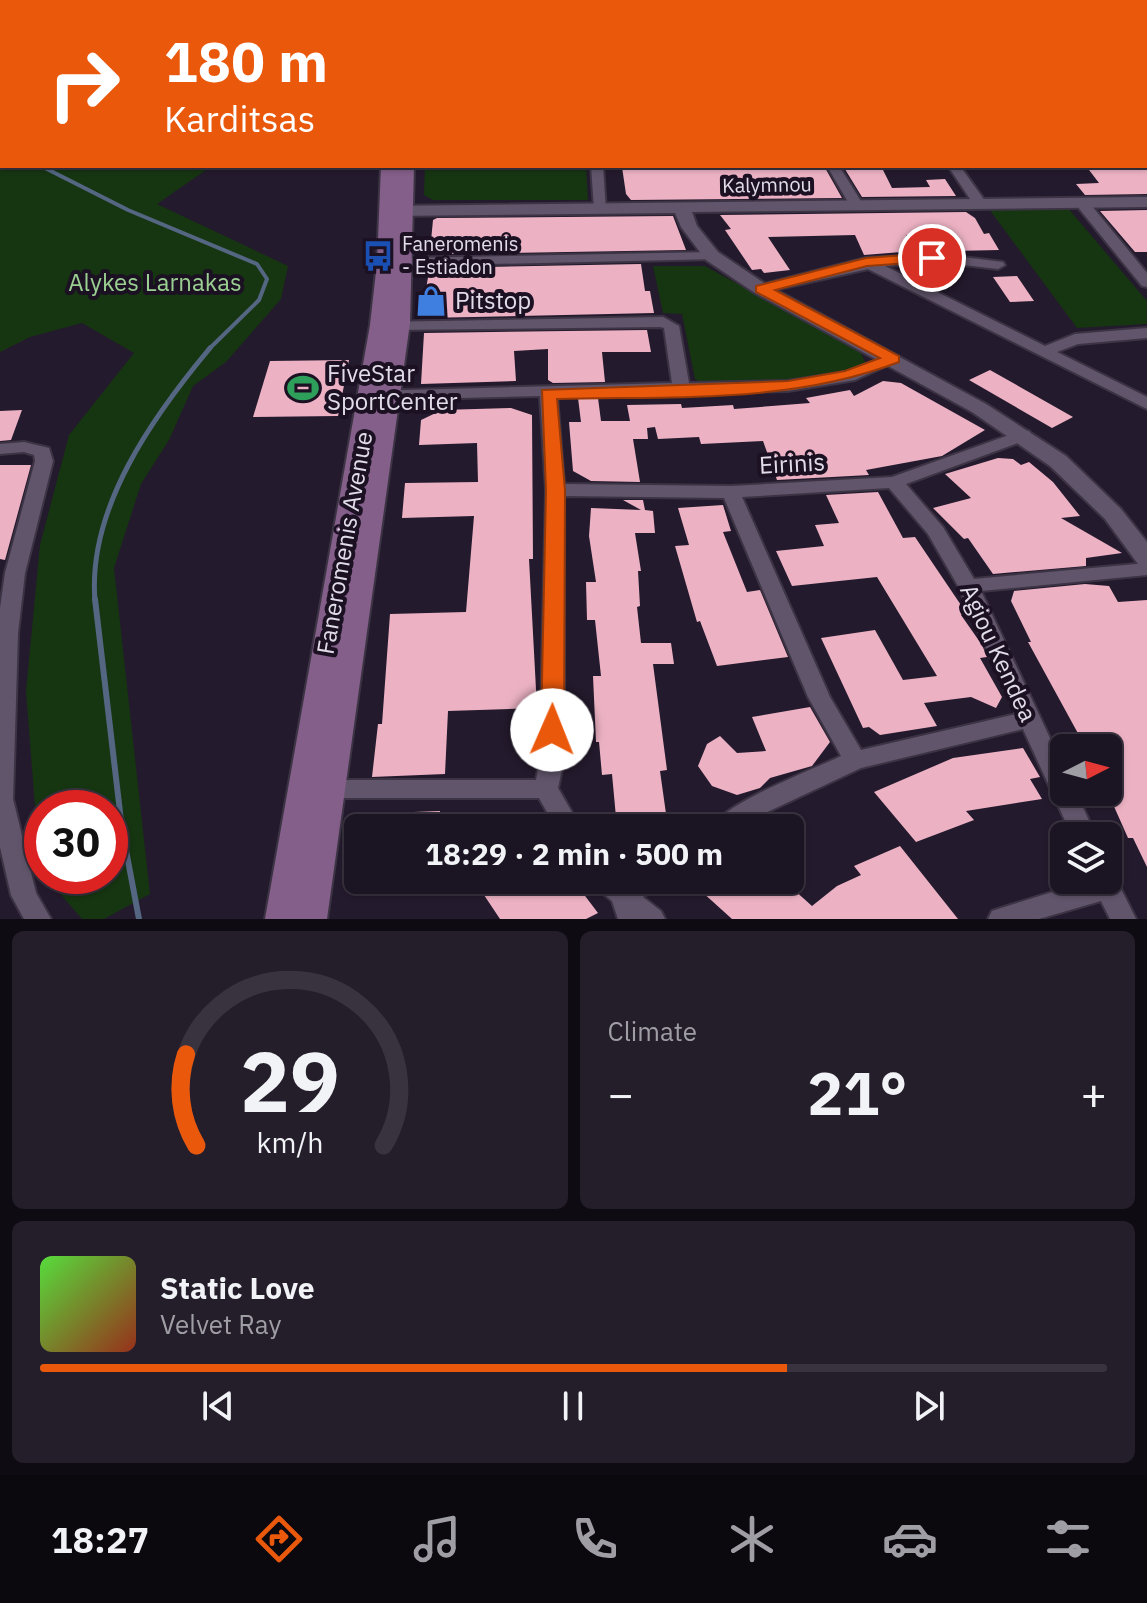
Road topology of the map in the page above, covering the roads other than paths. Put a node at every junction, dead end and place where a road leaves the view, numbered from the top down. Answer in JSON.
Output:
{"nodes":[{"id":1,"x":390,"y":168,"type":"edge"},
{"id":2,"x":405,"y":168,"type":"edge"},
{"id":3,"x":597,"y":168,"type":"edge"},
{"id":4,"x":834,"y":168,"type":"edge"},
{"id":5,"x":955,"y":168,"type":"edge"},
{"id":6,"x":1147,"y":202,"type":"edge"},
{"id":7,"x":1082,"y":203,"type":"junction"},
{"id":8,"x":981,"y":205,"type":"junction"},
{"id":9,"x":857,"y":206,"type":"junction"},
{"id":10,"x":601,"y":208,"type":"junction"},
{"id":11,"x":682,"y":208,"type":"junction"},
{"id":12,"x":397,"y":211,"type":"junction"},
{"id":13,"x":712,"y":256,"type":"junction"},
{"id":14,"x":1147,"y":257,"type":"edge"},
{"id":15,"x":1127,"y":258,"type":"junction"},
{"id":16,"x":401,"y":262,"type":"junction"},
{"id":17,"x":866,"y":262,"type":"junction"},
{"id":18,"x":998,"y":265,"type":"dead end"},
{"id":19,"x":1147,"y":283,"type":"edge"},
{"id":20,"x":761,"y":289,"type":"junction"},
{"id":21,"x":390,"y":324,"type":"junction"},
{"id":22,"x":1147,"y":333,"type":"edge"},
{"id":23,"x":1044,"y":352,"type":"junction"},
{"id":24,"x":893,"y":359,"type":"junction"},
{"id":25,"x":682,"y":391,"type":"junction"},
{"id":26,"x":548,"y":394,"type":"junction"},
{"id":27,"x":378,"y":395,"type":"junction"},
{"id":28,"x":1147,"y":404,"type":"edge"},
{"id":29,"x":1023,"y":435,"type":"junction"},
{"id":30,"x":0,"y":449,"type":"edge"},
{"id":31,"x":894,"y":482,"type":"junction"},
{"id":32,"x":555,"y":490,"type":"junction"},
{"id":33,"x":731,"y":492,"type":"junction"},
{"id":34,"x":1147,"y":558,"type":"edge"},
{"id":35,"x":1147,"y":569,"type":"edge"},
{"id":36,"x":968,"y":586,"type":"junction"},
{"id":37,"x":1029,"y":719,"type":"junction"},
{"id":38,"x":855,"y":760,"type":"junction"},
{"id":39,"x":330,"y":789,"type":"junction"},
{"id":40,"x":546,"y":789,"type":"junction"},
{"id":41,"x":1,"y":799,"type":"edge"},
{"id":42,"x":561,"y":814,"type":"edge"},
{"id":43,"x":743,"y":814,"type":"edge"},
{"id":44,"x":1077,"y":822,"type":"edge"},
{"id":45,"x":1076,"y":894,"type":"edge"},
{"id":46,"x":1111,"y":894,"type":"edge"},
{"id":47,"x":619,"y":899,"type":"edge"},
{"id":48,"x":38,"y":919,"type":"edge"},
{"id":49,"x":282,"y":919,"type":"edge"},
{"id":50,"x":310,"y":919,"type":"edge"},
{"id":51,"x":652,"y":919,"type":"edge"},
{"id":52,"x":1001,"y":919,"type":"edge"},
{"id":53,"x":1123,"y":919,"type":"edge"}],
"edges":[{"from":1,"to":12,"type":"main road","name":"Faneromenis Avenue"},
{"from":2,"to":12,"type":"main road","name":"Faneromenis Avenue"},
{"from":3,"to":10,"type":"street"},
{"from":4,"to":9,"type":"street"},
{"from":5,"to":8,"type":"street"},
{"from":6,"to":7,"type":"street","name":"Kalymnou"},
{"from":7,"to":8,"type":"street","name":"Kalymnou"},
{"from":7,"to":15,"type":"street"},
{"from":8,"to":9,"type":"street","name":"Kalymnou"},
{"from":9,"to":11,"type":"street","name":"Kalymnou"},
{"from":10,"to":11,"type":"street","name":"Kalymnou"},
{"from":10,"to":12,"type":"street","name":"Kalymnou"},
{"from":11,"to":13,"type":"street"},
{"from":12,"to":16,"type":"main road","name":"Faneromenis Avenue"},
{"from":12,"to":21,"type":"main road","name":"Faneromenis Avenue"},
{"from":13,"to":16,"type":"street"},
{"from":13,"to":20,"type":"street"},
{"from":14,"to":15,"type":"street"},
{"from":15,"to":19,"type":"street"},
{"from":16,"to":21,"type":"main road","name":"Faneromenis Avenue"},
{"from":17,"to":18,"type":"street"},
{"from":17,"to":20,"type":"street"},
{"from":17,"to":23,"type":"street"},
{"from":20,"to":24,"type":"street"},
{"from":21,"to":25,"type":"street"},
{"from":21,"to":27,"type":"main road","name":"Faneromenis Avenue"},
{"from":22,"to":23,"type":"street"},
{"from":23,"to":28,"type":"street"},
{"from":24,"to":25,"type":"street"},
{"from":24,"to":29,"type":"street"},
{"from":25,"to":26,"type":"street"},
{"from":26,"to":27,"type":"street"},
{"from":26,"to":32,"type":"street"},
{"from":27,"to":39,"type":"main road","name":"Faneromenis Avenue"},
{"from":27,"to":49,"type":"main road","name":"Faneromenis Avenue"},
{"from":29,"to":31,"type":"street","name":"Eirinis"},
{"from":29,"to":34,"type":"street"},
{"from":30,"to":41,"type":"street"},
{"from":31,"to":33,"type":"street","name":"Eirinis"},
{"from":31,"to":36,"type":"street","name":"Agiou Kendea"},
{"from":32,"to":33,"type":"street","name":"Eirinis"},
{"from":32,"to":40,"type":"street"},
{"from":33,"to":38,"type":"street"},
{"from":35,"to":36,"type":"street"},
{"from":36,"to":37,"type":"street","name":"Agiou Kendea"},
{"from":37,"to":38,"type":"street"},
{"from":37,"to":44,"type":"street","name":"Agiou Kendea"},
{"from":38,"to":43,"type":"street"},
{"from":39,"to":40,"type":"street"},
{"from":39,"to":50,"type":"main road","name":"Faneromenis Avenue"},
{"from":40,"to":42,"type":"street"},
{"from":41,"to":48,"type":"street"},
{"from":45,"to":52,"type":"street"},
{"from":46,"to":53,"type":"street"},
{"from":47,"to":51,"type":"street"}]}
